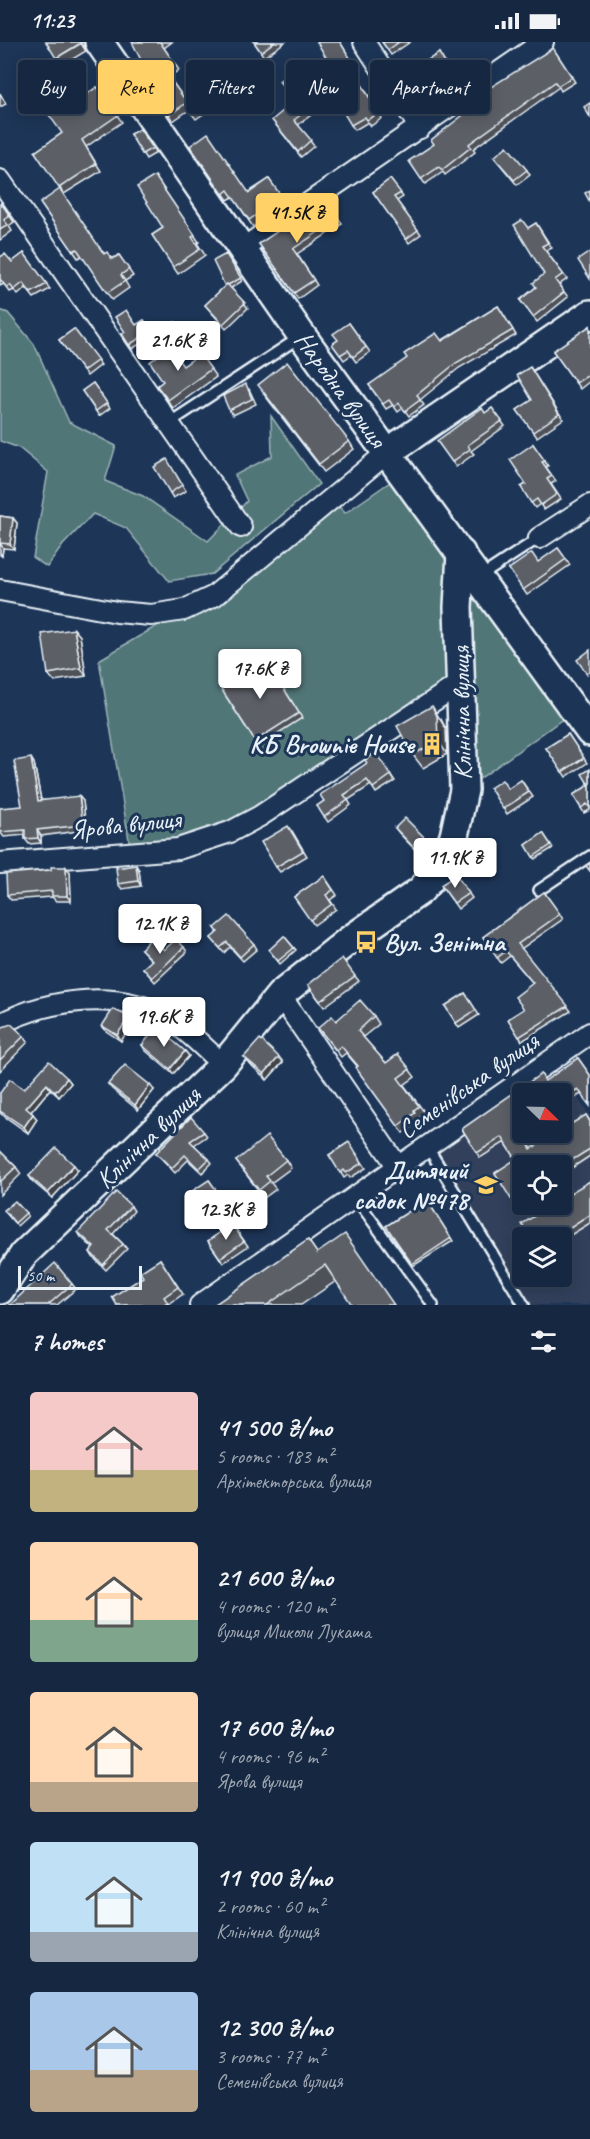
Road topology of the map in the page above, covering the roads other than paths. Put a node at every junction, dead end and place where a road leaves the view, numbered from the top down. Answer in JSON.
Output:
{"nodes":[{"id":1,"x":99,"y":42,"type":"edge"},
{"id":2,"x":364,"y":42,"type":"edge"},
{"id":3,"x":543,"y":42,"type":"edge"},
{"id":4,"x":420,"y":128,"type":"junction"},
{"id":5,"x":0,"y":180,"type":"edge"},
{"id":6,"x":242,"y":249,"type":"junction"},
{"id":7,"x":590,"y":314,"type":"edge"},
{"id":8,"x":302,"y":336,"type":"junction"},
{"id":9,"x":169,"y":423,"type":"junction"},
{"id":10,"x":388,"y":452,"type":"junction"},
{"id":11,"x":590,"y":505,"type":"edge"},
{"id":12,"x":241,"y":527,"type":"dead end"},
{"id":13,"x":539,"y":538,"type":"joint"},
{"id":14,"x":461,"y":553,"type":"junction"},
{"id":15,"x":479,"y":578,"type":"junction"},
{"id":16,"x":0,"y":590,"type":"edge"},
{"id":17,"x":462,"y":682,"type":"junction"},
{"id":18,"x":586,"y":719,"type":"edge"},
{"id":19,"x":590,"y":856,"type":"edge"},
{"id":20,"x":0,"y":863,"type":"edge"},
{"id":21,"x":539,"y":890,"type":"dead end"},
{"id":22,"x":280,"y":995,"type":"junction"},
{"id":23,"x":0,"y":1024,"type":"edge"},
{"id":24,"x":590,"y":1033,"type":"edge"},
{"id":25,"x":224,"y":1065,"type":"junction"},
{"id":26,"x":427,"y":1146,"type":"junction"},
{"id":27,"x":399,"y":1167,"type":"junction"},
{"id":28,"x":355,"y":1197,"type":"junction"},
{"id":29,"x":0,"y":1290,"type":"edge"},
{"id":30,"x":200,"y":1305,"type":"edge"},
{"id":31,"x":433,"y":1305,"type":"edge"},
{"id":32,"x":524,"y":1305,"type":"edge"}],
"edges":[{"from":1,"to":6,"type":"street","name":"Народна вулиця"},
{"from":2,"to":4,"type":"street"},
{"from":3,"to":4,"type":"street"},
{"from":4,"to":6,"type":"street"},
{"from":5,"to":9,"type":"street"},
{"from":6,"to":8,"type":"street","name":"Народна вулиця"},
{"from":7,"to":10,"type":"street"},
{"from":8,"to":9,"type":"lane"},
{"from":8,"to":10,"type":"street","name":"Народна вулиця"},
{"from":9,"to":12,"type":"street"},
{"from":10,"to":14,"type":"street","name":"Народна вулиця"},
{"from":10,"to":16,"type":"street"},
{"from":11,"to":13,"type":"street"},
{"from":13,"to":15,"type":"lane"},
{"from":14,"to":15,"type":"street","name":"Народна вулиця"},
{"from":14,"to":17,"type":"street","name":"Клінічна вулиця"},
{"from":15,"to":18,"type":"street","name":"Народна вулиця"},
{"from":17,"to":20,"type":"street","name":"Ярова вулиця"},
{"from":17,"to":22,"type":"street","name":"Клінічна вулиця"},
{"from":19,"to":21,"type":"lane"},
{"from":22,"to":25,"type":"street","name":"Клінічна вулиця"},
{"from":22,"to":27,"type":"street"},
{"from":23,"to":25,"type":"street"},
{"from":24,"to":26,"type":"street","name":"Семенівська вулиця"},
{"from":25,"to":29,"type":"street","name":"Клінічна вулиця"},
{"from":26,"to":27,"type":"street","name":"Семенівська вулиця"},
{"from":26,"to":32,"type":"lane"},
{"from":27,"to":28,"type":"street","name":"Семенівська вулиця"},
{"from":28,"to":30,"type":"street","name":"Семенівська вулиця"},
{"from":28,"to":31,"type":"lane"}]}
